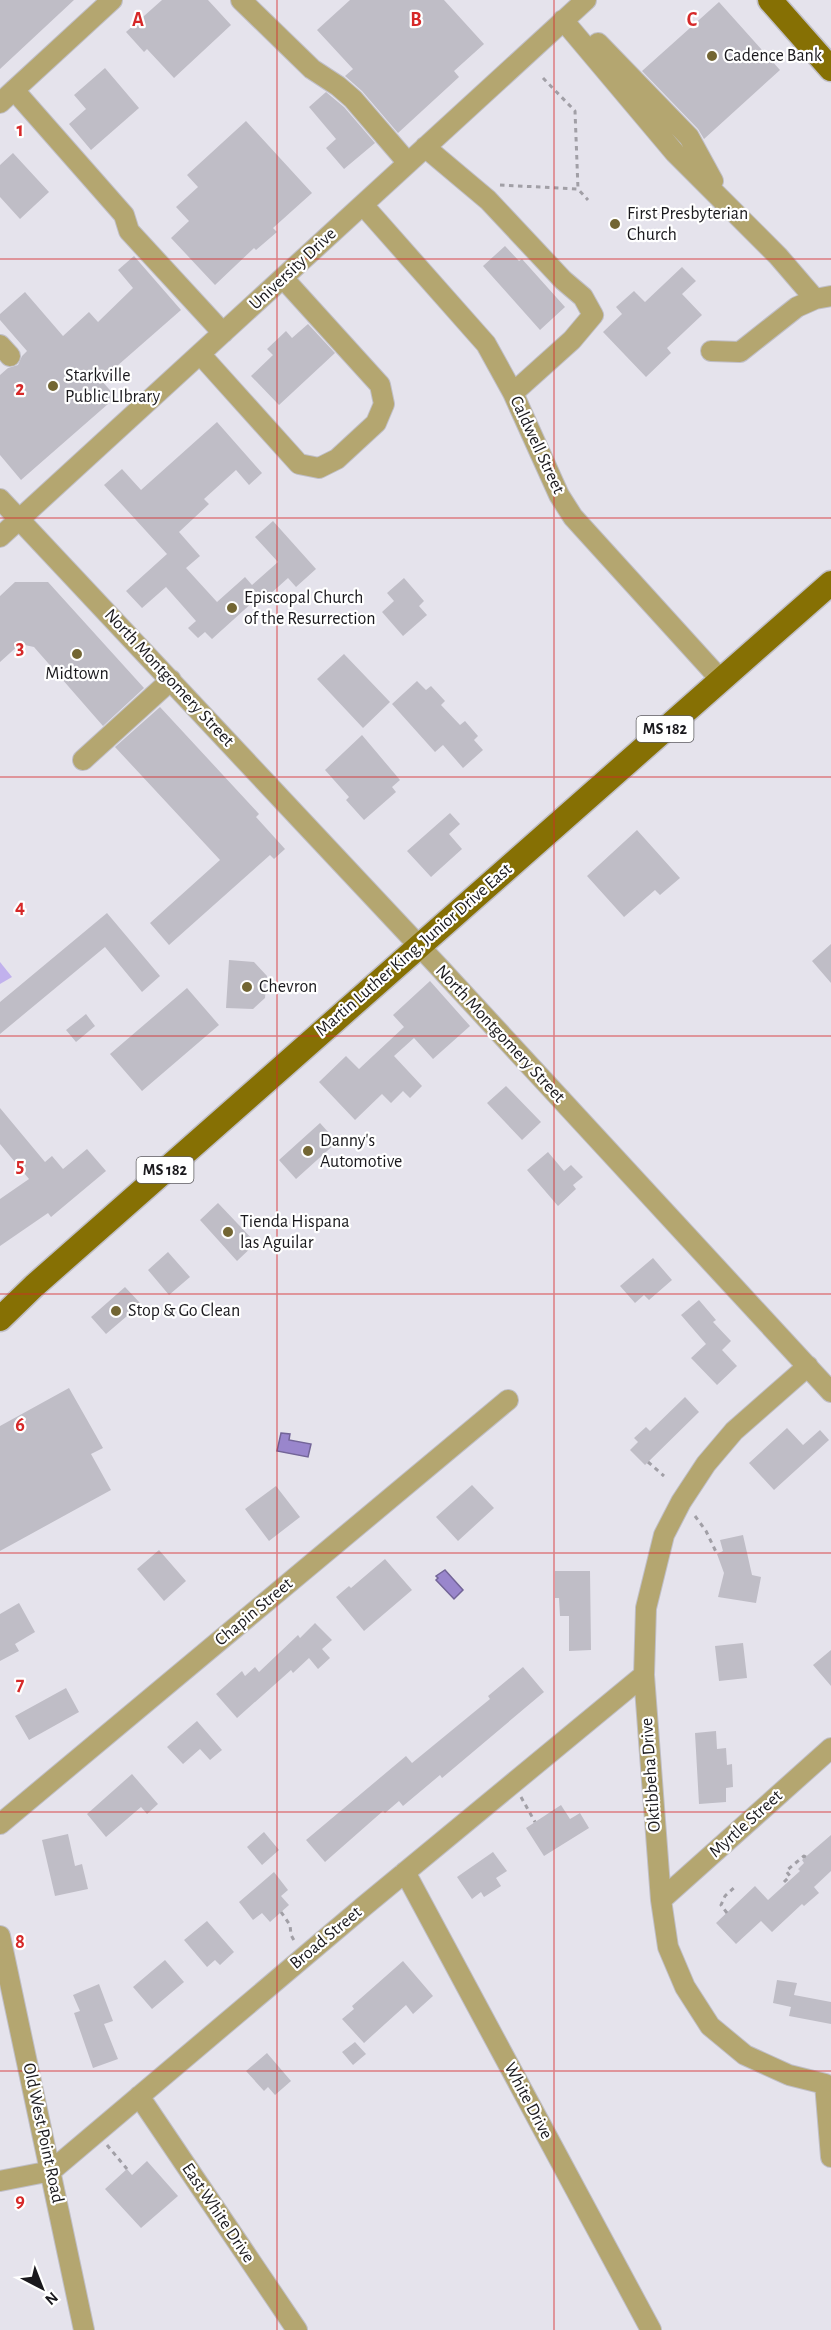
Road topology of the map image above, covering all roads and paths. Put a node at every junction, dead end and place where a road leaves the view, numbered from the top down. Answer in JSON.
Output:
{"nodes":[{"id":1,"x":112,"y":0,"type":"edge"},
{"id":2,"x":241,"y":0,"type":"edge"},
{"id":3,"x":586,"y":0,"type":"edge"},
{"id":4,"x":770,"y":0,"type":"edge"},
{"id":5,"x":563,"y":20,"type":"junction"},
{"id":6,"x":831,"y":69,"type":"edge"},
{"id":7,"x":543,"y":78,"type":"dead end"},
{"id":8,"x":7,"y":96,"type":"edge"},
{"id":9,"x":425,"y":147,"type":"junction"},
{"id":10,"x":408,"y":163,"type":"junction"},
{"id":11,"x":497,"y":185,"type":"dead end"},
{"id":12,"x":578,"y":189,"type":"junction"},
{"id":13,"x":588,"y":200,"type":"dead end"},
{"id":14,"x":363,"y":204,"type":"junction"},
{"id":15,"x":283,"y":278,"type":"junction"},
{"id":16,"x":823,"y":297,"type":"edge"},
{"id":17,"x":223,"y":333,"type":"junction"},
{"id":18,"x":711,"y":351,"type":"dead end"},
{"id":19,"x":200,"y":354,"type":"junction"},
{"id":20,"x":513,"y":393,"type":"junction"},
{"id":21,"x":0,"y":499,"type":"edge"},
{"id":22,"x":20,"y":520,"type":"junction"},
{"id":23,"x":0,"y":537,"type":"edge"},
{"id":24,"x":831,"y":583,"type":"edge"},
{"id":25,"x":171,"y":680,"type":"junction"},
{"id":26,"x":721,"y":680,"type":"junction"},
{"id":27,"x":83,"y":760,"type":"dead end"},
{"id":28,"x":419,"y":946,"type":"junction"},
{"id":29,"x":0,"y":1319,"type":"edge"},
{"id":30,"x":808,"y":1366,"type":"junction"},
{"id":31,"x":831,"y":1392,"type":"edge"},
{"id":32,"x":508,"y":1400,"type":"dead end"},
{"id":33,"x":648,"y":1462,"type":"dead end"},
{"id":34,"x":664,"y":1476,"type":"dead end"},
{"id":35,"x":681,"y":1502,"type":"junction"},
{"id":36,"x":717,"y":1554,"type":"dead end"},
{"id":37,"x":644,"y":1675,"type":"junction"},
{"id":38,"x":831,"y":1748,"type":"edge"},
{"id":39,"x":513,"y":1782,"type":"junction"},
{"id":40,"x":535,"y":1822,"type":"dead end"},
{"id":41,"x":0,"y":1824,"type":"edge"},
{"id":42,"x":806,"y":1857,"type":"dead end"},
{"id":43,"x":405,"y":1872,"type":"junction"},
{"id":44,"x":784,"y":1882,"type":"dead end"},
{"id":45,"x":736,"y":1886,"type":"dead end"},
{"id":46,"x":661,"y":1900,"type":"junction"},
{"id":47,"x":281,"y":1912,"type":"dead end"},
{"id":48,"x":727,"y":1912,"type":"dead end"},
{"id":49,"x":0,"y":1936,"type":"edge"},
{"id":50,"x":306,"y":1955,"type":"junction"},
{"id":51,"x":828,"y":2084,"type":"edge"},
{"id":52,"x":139,"y":2096,"type":"junction"},
{"id":53,"x":96,"y":2132,"type":"junction"},
{"id":54,"x":831,"y":2157,"type":"edge"},
{"id":55,"x":127,"y":2169,"type":"dead end"},
{"id":56,"x":51,"y":2172,"type":"junction"},
{"id":57,"x":0,"y":2181,"type":"edge"},
{"id":58,"x":84,"y":2330,"type":"edge"},
{"id":59,"x":297,"y":2330,"type":"edge"},
{"id":60,"x":651,"y":2330,"type":"edge"}],
"edges":[{"from":1,"to":8,"type":"street"},
{"from":2,"to":10,"type":"street"},
{"from":3,"to":5,"type":"street","name":"University Drive"},
{"from":4,"to":6,"type":"main road"},
{"from":5,"to":9,"type":"street","name":"University Drive"},
{"from":5,"to":16,"type":"street"},
{"from":7,"to":12,"type":"path"},
{"from":8,"to":17,"type":"street"},
{"from":9,"to":10,"type":"street","name":"University Drive"},
{"from":9,"to":20,"type":"street"},
{"from":10,"to":14,"type":"street","name":"University Drive"},
{"from":11,"to":12,"type":"path"},
{"from":12,"to":13,"type":"path"},
{"from":14,"to":15,"type":"street","name":"University Drive"},
{"from":14,"to":20,"type":"street","name":"Caldwell Street"},
{"from":15,"to":17,"type":"street","name":"University Drive"},
{"from":15,"to":19,"type":"street"},
{"from":16,"to":18,"type":"street"},
{"from":17,"to":19,"type":"street","name":"University Drive"},
{"from":19,"to":22,"type":"street","name":"University Drive"},
{"from":20,"to":26,"type":"street","name":"Caldwell Street"},
{"from":21,"to":22,"type":"street","name":"North Montgomery Street"},
{"from":22,"to":23,"type":"street","name":"University Drive"},
{"from":22,"to":25,"type":"street","name":"North Montgomery Street"},
{"from":24,"to":26,"type":"main road","name":"Martin Luther King, Junior Drive East","number":"MS 182"},
{"from":25,"to":27,"type":"street"},
{"from":25,"to":28,"type":"street","name":"North Montgomery Street"},
{"from":26,"to":28,"type":"main road","name":"Martin Luther King, Junior Drive East","number":"MS 182"},
{"from":28,"to":29,"type":"main road","name":"Martin Luther King, Junior Drive East","number":"MS 182"},
{"from":28,"to":30,"type":"street","name":"North Montgomery Street"},
{"from":30,"to":31,"type":"street","name":"North Montgomery Street"},
{"from":30,"to":35,"type":"street","name":"Oktibbeha Drive"},
{"from":32,"to":41,"type":"street","name":"Chapin Street"},
{"from":33,"to":34,"type":"path"},
{"from":35,"to":36,"type":"path"},
{"from":35,"to":37,"type":"street","name":"Oktibbeha Drive"},
{"from":37,"to":39,"type":"street","name":"Broad Street"},
{"from":37,"to":46,"type":"street","name":"Oktibbeha Drive"},
{"from":38,"to":46,"type":"street","name":"Myrtle Street"},
{"from":39,"to":40,"type":"path"},
{"from":39,"to":43,"type":"street","name":"Broad Street"},
{"from":42,"to":44,"type":"path"},
{"from":43,"to":50,"type":"street","name":"Broad Street"},
{"from":43,"to":60,"type":"street","name":"White Drive"},
{"from":45,"to":48,"type":"path"},
{"from":46,"to":51,"type":"street","name":"Oktibbeha Drive"},
{"from":47,"to":50,"type":"path"},
{"from":49,"to":56,"type":"street","name":"Old West Point Road"},
{"from":50,"to":52,"type":"street","name":"Broad Street"},
{"from":51,"to":54,"type":"street","name":"Oktibbeha Drive"},
{"from":52,"to":53,"type":"street","name":"Broad Street"},
{"from":52,"to":59,"type":"street","name":"East White Drive"},
{"from":53,"to":55,"type":"path"},
{"from":53,"to":56,"type":"street","name":"Broad Street"},
{"from":56,"to":57,"type":"street"},
{"from":56,"to":58,"type":"street","name":"Old West Point Road"}]}
